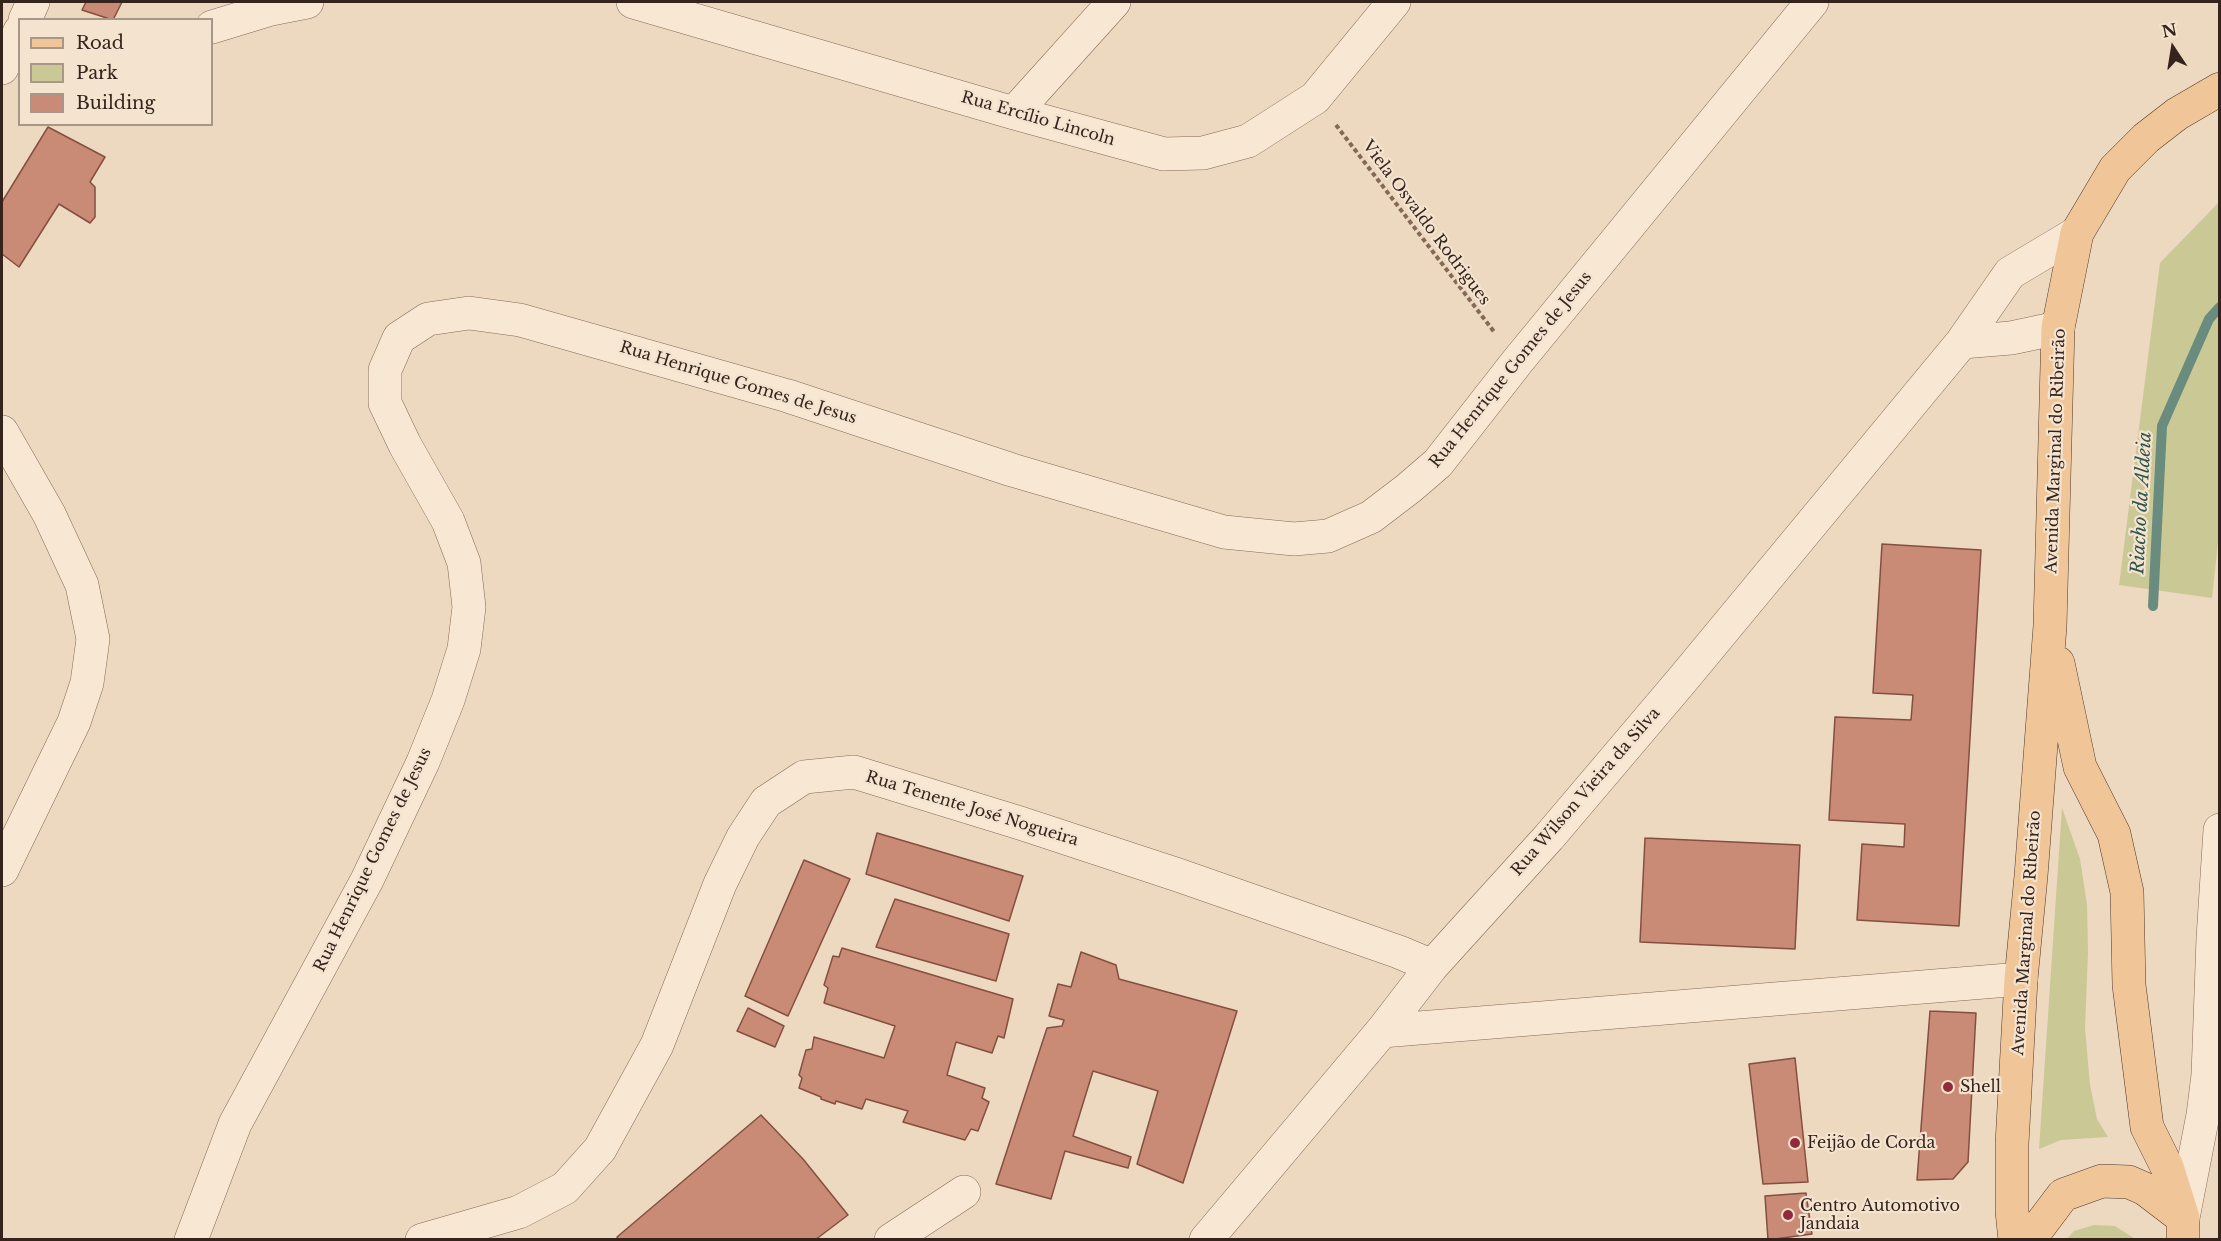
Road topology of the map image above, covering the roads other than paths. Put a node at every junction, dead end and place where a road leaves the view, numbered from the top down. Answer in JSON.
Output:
{"nodes":[{"id":1,"x":33,"y":2,"type":"edge"},
{"id":2,"x":307,"y":2,"type":"edge"},
{"id":3,"x":633,"y":2,"type":"edge"},
{"id":4,"x":1114,"y":2,"type":"edge"},
{"id":5,"x":1394,"y":2,"type":"edge"},
{"id":6,"x":1812,"y":2,"type":"edge"},
{"id":7,"x":26,"y":18,"type":"edge"},
{"id":8,"x":213,"y":27,"type":"edge"},
{"id":9,"x":18,"y":37,"type":"edge"},
{"id":10,"x":8,"y":65,"type":"edge"},
{"id":11,"x":2220,"y":89,"type":"edge"},
{"id":12,"x":1014,"y":113,"type":"junction"},
{"id":13,"x":2077,"y":233,"type":"junction"},
{"id":14,"x":2058,"y":328,"type":"junction"},
{"id":15,"x":1962,"y":342,"type":"junction"},
{"id":16,"x":2,"y":432,"type":"edge"},
{"id":17,"x":2050,"y":626,"type":"junction"},
{"id":18,"x":2220,"y":830,"type":"edge"},
{"id":19,"x":2,"y":870,"type":"edge"},
{"id":20,"x":1432,"y":966,"type":"junction"},
{"id":21,"x":2021,"y":980,"type":"junction"},
{"id":22,"x":1382,"y":1031,"type":"junction"},
{"id":23,"x":964,"y":1192,"type":"dead end"},
{"id":24,"x":2183,"y":1229,"type":"edge"},
{"id":25,"x":191,"y":1239,"type":"edge"},
{"id":26,"x":422,"y":1239,"type":"edge"},
{"id":27,"x":891,"y":1239,"type":"edge"},
{"id":28,"x":1206,"y":1239,"type":"edge"},
{"id":29,"x":2015,"y":1239,"type":"edge"},
{"id":30,"x":2029,"y":1239,"type":"edge"}],
"edges":[{"from":1,"to":7,"type":"street"},
{"from":2,"to":8,"type":"street"},
{"from":3,"to":12,"type":"street","name":"Rua Ercílio Lincoln"},
{"from":4,"to":12,"type":"street"},
{"from":5,"to":12,"type":"street","name":"Rua Ercílio Lincoln"},
{"from":6,"to":25,"type":"street","name":"Rua Henrique Gomes de Jesus"},
{"from":9,"to":10,"type":"street"},
{"from":11,"to":13,"type":"main road","name":"Avenida Marginal do Ribeirão"},
{"from":13,"to":14,"type":"main road","name":"Avenida Marginal do Ribeirão"},
{"from":13,"to":15,"type":"street","name":"Rua Wilson Vieira da Silva"},
{"from":14,"to":15,"type":"street"},
{"from":14,"to":17,"type":"main road","name":"Avenida Marginal do Ribeirão"},
{"from":15,"to":20,"type":"street","name":"Rua Wilson Vieira da Silva"},
{"from":16,"to":19,"type":"street"},
{"from":17,"to":21,"type":"main road","name":"Avenida Marginal do Ribeirão"},
{"from":17,"to":24,"type":"main road","name":"Avenida Marginal do Ribeirão"},
{"from":18,"to":24,"type":"street"},
{"from":20,"to":22,"type":"street","name":"Rua Wilson Vieira da Silva"},
{"from":20,"to":26,"type":"street","name":"Rua Tenente José Nogueira"},
{"from":21,"to":22,"type":"street"},
{"from":21,"to":29,"type":"main road","name":"Avenida Marginal do Ribeirão"},
{"from":22,"to":28,"type":"street","name":"Rua Wilson Vieira da Silva"},
{"from":23,"to":27,"type":"street"},
{"from":24,"to":30,"type":"main road"}]}
